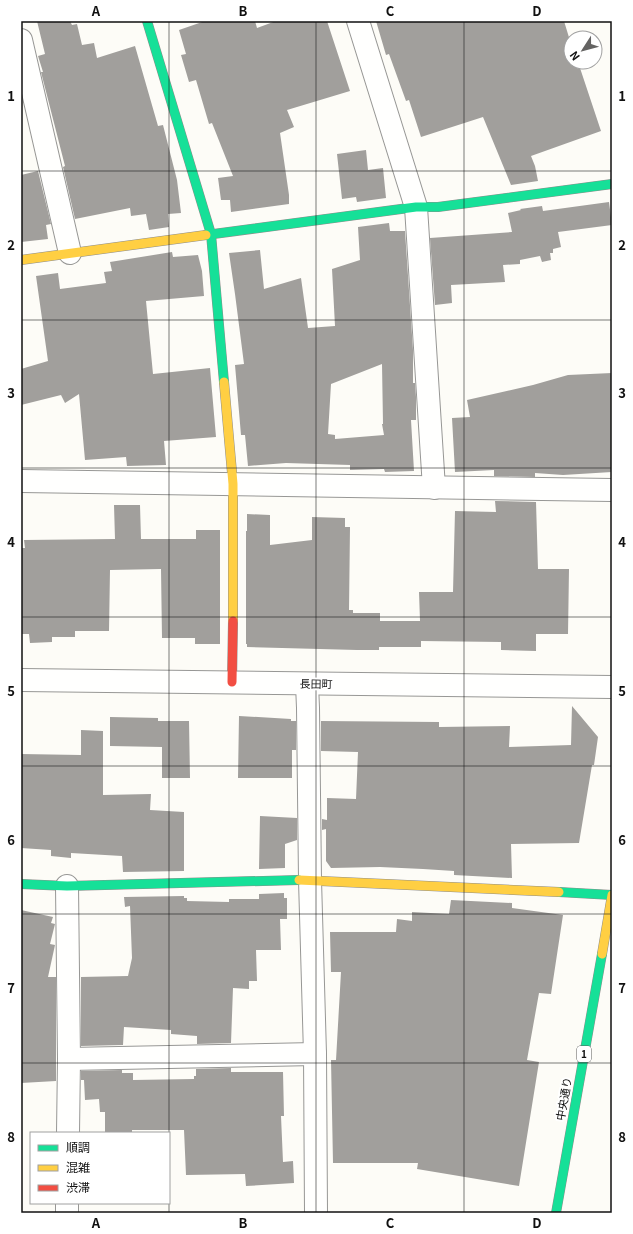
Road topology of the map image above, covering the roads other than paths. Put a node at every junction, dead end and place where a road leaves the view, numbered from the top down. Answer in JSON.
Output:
{"nodes":[{"id":1,"x":147,"y":21,"type":"edge"},
{"id":2,"x":358,"y":21,"type":"edge"},
{"id":3,"x":21,"y":40,"type":"edge"},
{"id":4,"x":612,"y":184,"type":"edge"},
{"id":5,"x":416,"y":207,"type":"junction"},
{"id":6,"x":211,"y":234,"type":"junction"},
{"id":7,"x":70,"y":253,"type":"junction"},
{"id":8,"x":21,"y":260,"type":"edge"},
{"id":9,"x":21,"y":481,"type":"edge"},
{"id":10,"x":233,"y":484,"type":"junction"},
{"id":11,"x":434,"y":488,"type":"junction"},
{"id":12,"x":612,"y":490,"type":"edge"},
{"id":13,"x":21,"y":680,"type":"edge"},
{"id":14,"x":232,"y":682,"type":"junction"},
{"id":15,"x":307,"y":684,"type":"junction"},
{"id":16,"x":612,"y":687,"type":"edge"},
{"id":17,"x":310,"y":880,"type":"junction"},
{"id":18,"x":21,"y":884,"type":"edge"},
{"id":19,"x":66,"y":886,"type":"junction"},
{"id":20,"x":612,"y":895,"type":"edge"},
{"id":21,"x":315,"y":1054,"type":"junction"},
{"id":22,"x":69,"y":1058,"type":"junction"},
{"id":23,"x":68,"y":1132,"type":"edge"},
{"id":24,"x":316,"y":1213,"type":"edge"},
{"id":25,"x":556,"y":1213,"type":"edge"}],
"edges":[{"from":1,"to":6,"type":"street"},
{"from":2,"to":5,"type":"street"},
{"from":3,"to":7,"type":"street"},
{"from":4,"to":5,"type":"street"},
{"from":5,"to":6,"type":"street"},
{"from":5,"to":11,"type":"street"},
{"from":6,"to":7,"type":"street"},
{"from":6,"to":10,"type":"street"},
{"from":7,"to":8,"type":"street"},
{"from":9,"to":10,"type":"street"},
{"from":10,"to":11,"type":"street"},
{"from":10,"to":14,"type":"street"},
{"from":11,"to":12,"type":"street"},
{"from":13,"to":14,"type":"street","name":"長田町"},
{"from":14,"to":15,"type":"street","name":"長田町"},
{"from":15,"to":16,"type":"street","name":"長田町"},
{"from":15,"to":17,"type":"street"},
{"from":17,"to":19,"type":"street"},
{"from":17,"to":20,"type":"street"},
{"from":17,"to":21,"type":"street"},
{"from":18,"to":19,"type":"street"},
{"from":19,"to":22,"type":"street"},
{"from":20,"to":25,"type":"street","name":"中央通り","number":"1"},
{"from":21,"to":22,"type":"street"},
{"from":21,"to":24,"type":"street"},
{"from":22,"to":23,"type":"street"}]}
